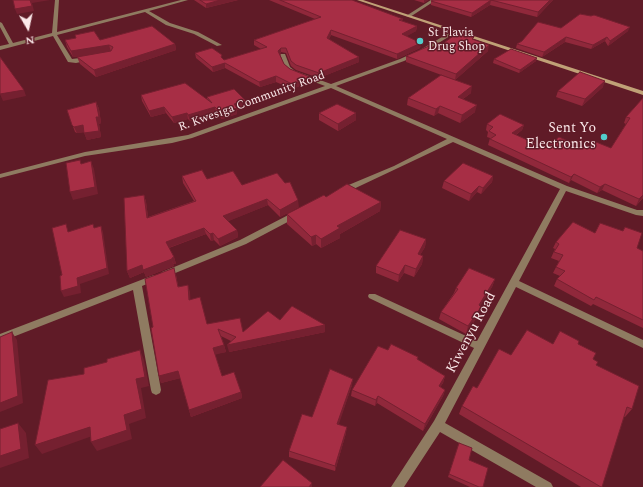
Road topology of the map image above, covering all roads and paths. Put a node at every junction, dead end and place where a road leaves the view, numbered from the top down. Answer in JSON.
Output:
{"nodes":[{"id":1,"x":56,"y":0,"type":"edge"},
{"id":2,"x":186,"y":0,"type":"edge"},
{"id":3,"x":359,"y":0,"type":"edge"},
{"id":4,"x":434,"y":0,"type":"edge"},
{"id":5,"x":146,"y":11,"type":"junction"},
{"id":6,"x":408,"y":16,"type":"junction"},
{"id":7,"x":0,"y":23,"type":"edge"},
{"id":8,"x":456,"y":31,"type":"junction"},
{"id":9,"x":54,"y":34,"type":"junction"},
{"id":10,"x":12,"y":45,"type":"junction"},
{"id":11,"x":219,"y":45,"type":"dead end"},
{"id":12,"x":0,"y":48,"type":"edge"},
{"id":13,"x":283,"y":55,"type":"edge"},
{"id":14,"x":97,"y":58,"type":"edge"},
{"id":15,"x":331,"y":86,"type":"junction"},
{"id":16,"x":643,"y":93,"type":"edge"},
{"id":17,"x":453,"y":139,"type":"junction"},
{"id":18,"x":0,"y":176,"type":"edge"},
{"id":19,"x":564,"y":188,"type":"junction"},
{"id":20,"x":334,"y":194,"type":"edge"},
{"id":21,"x":306,"y":208,"type":"edge"},
{"id":22,"x":643,"y":213,"type":"edge"},
{"id":23,"x":514,"y":283,"type":"junction"},
{"id":24,"x":137,"y":285,"type":"junction"},
{"id":25,"x":372,"y":296,"type":"dead end"},
{"id":26,"x":0,"y":338,"type":"edge"},
{"id":27,"x":643,"y":344,"type":"edge"},
{"id":28,"x":480,"y":347,"type":"junction"},
{"id":29,"x":156,"y":390,"type":"dead end"},
{"id":30,"x":438,"y":425,"type":"junction"},
{"id":31,"x":397,"y":487,"type":"edge"},
{"id":32,"x":547,"y":487,"type":"edge"}],
"edges":[{"from":1,"to":9,"type":"street"},
{"from":2,"to":5,"type":"street"},
{"from":3,"to":6,"type":"main road"},
{"from":4,"to":6,"type":"street"},
{"from":5,"to":9,"type":"street"},
{"from":5,"to":11,"type":"street"},
{"from":6,"to":8,"type":"main road"},
{"from":7,"to":10,"type":"street"},
{"from":8,"to":15,"type":"street","name":"R. Kwesiga Community Road"},
{"from":8,"to":16,"type":"main road"},
{"from":9,"to":10,"type":"street"},
{"from":9,"to":14,"type":"street"},
{"from":10,"to":12,"type":"street"},
{"from":13,"to":15,"type":"street"},
{"from":15,"to":17,"type":"street"},
{"from":15,"to":18,"type":"street","name":"R. Kwesiga Community Road"},
{"from":17,"to":19,"type":"street"},
{"from":17,"to":20,"type":"street"},
{"from":19,"to":22,"type":"street"},
{"from":19,"to":23,"type":"street","name":"Kiwenyu Road"},
{"from":21,"to":24,"type":"street"},
{"from":23,"to":27,"type":"street"},
{"from":23,"to":28,"type":"street","name":"Kiwenyu Road"},
{"from":24,"to":26,"type":"street"},
{"from":24,"to":29,"type":"street"},
{"from":25,"to":28,"type":"street"},
{"from":28,"to":30,"type":"street","name":"Kiwenyu Road"},
{"from":30,"to":31,"type":"street","name":"Kiwenyu Road"},
{"from":30,"to":32,"type":"street"}]}
